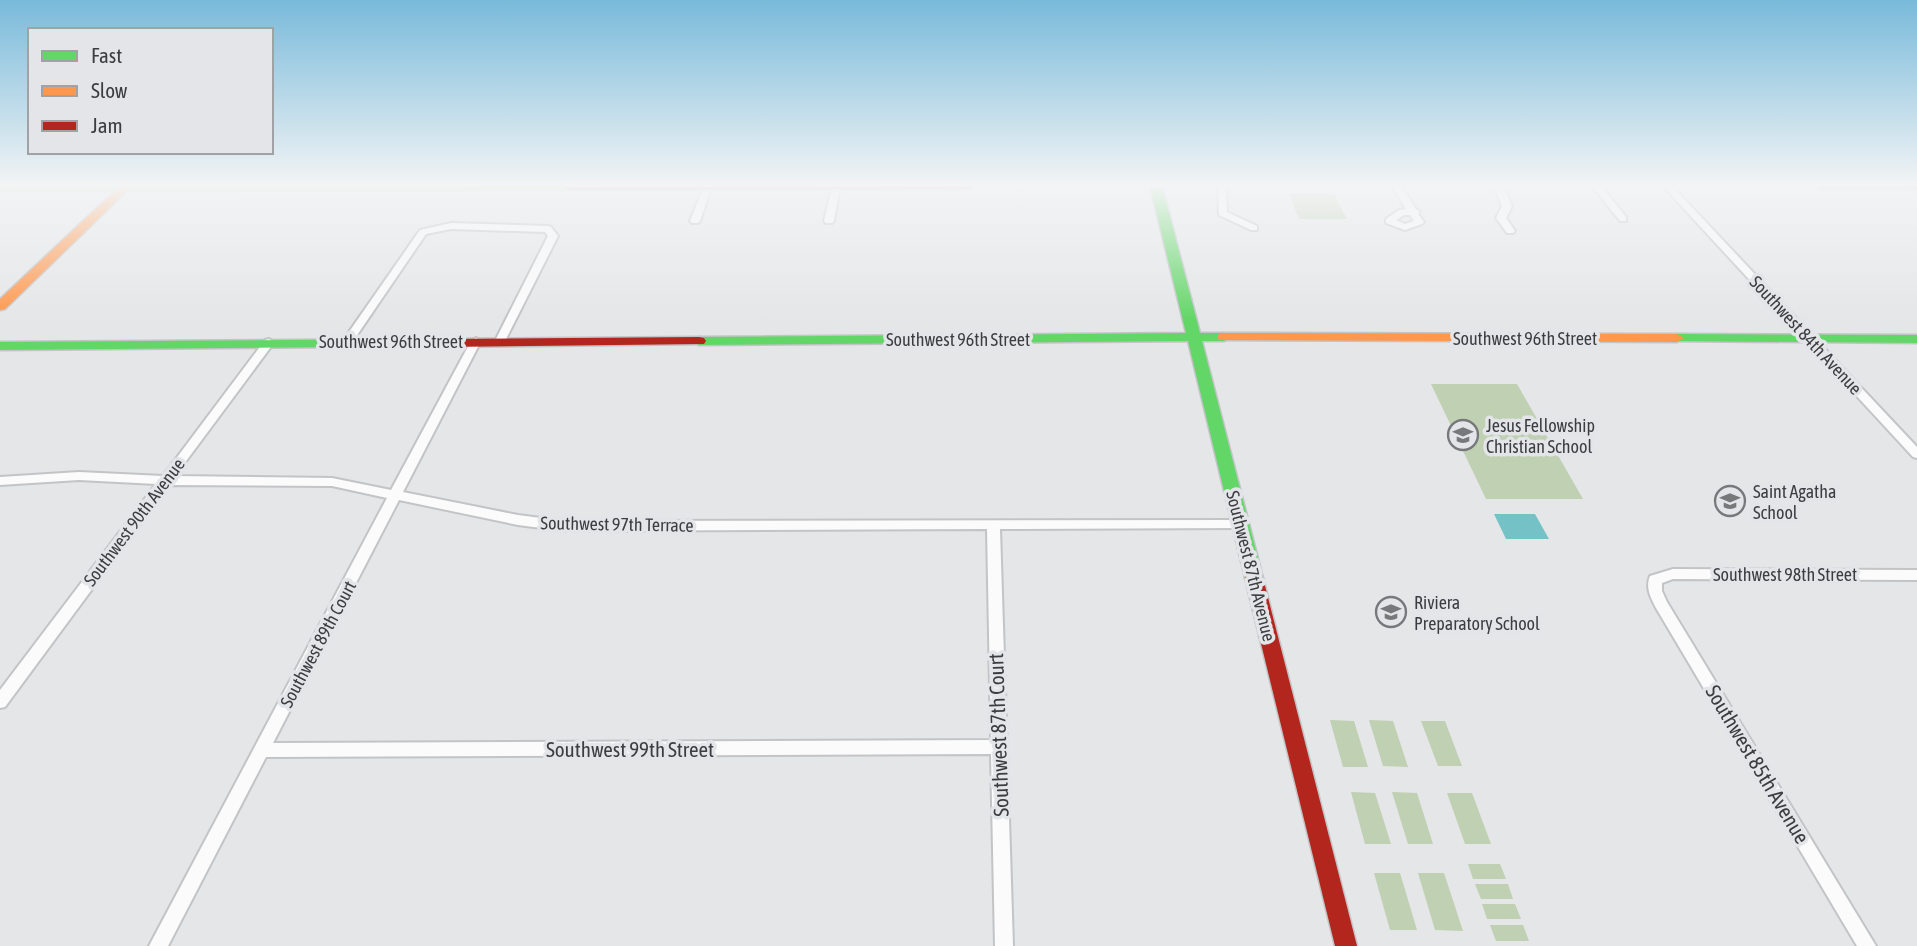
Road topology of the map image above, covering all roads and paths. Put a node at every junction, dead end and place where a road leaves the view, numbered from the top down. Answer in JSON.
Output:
{"nodes":[{"id":1,"x":81,"y":230,"type":"edge"},
{"id":2,"x":429,"y":230,"type":"edge"},
{"id":3,"x":551,"y":230,"type":"edge"},
{"id":4,"x":1167,"y":230,"type":"edge"},
{"id":5,"x":1708,"y":230,"type":"edge"},
{"id":6,"x":0,"y":306,"type":"edge"},
{"id":7,"x":1193,"y":338,"type":"junction"},
{"id":8,"x":1809,"y":338,"type":"junction"},
{"id":9,"x":1917,"y":339,"type":"edge"},
{"id":10,"x":476,"y":341,"type":"junction"},
{"id":11,"x":500,"y":341,"type":"junction"},
{"id":12,"x":269,"y":342,"type":"junction"},
{"id":13,"x":346,"y":342,"type":"junction"},
{"id":14,"x":0,"y":346,"type":"edge"},
{"id":15,"x":1912,"y":444,"type":"edge"},
{"id":16,"x":1917,"y":454,"type":"edge"},
{"id":17,"x":0,"y":481,"type":"edge"},
{"id":18,"x":165,"y":481,"type":"junction"},
{"id":19,"x":396,"y":496,"type":"junction"},
{"id":20,"x":1240,"y":523,"type":"junction"},
{"id":21,"x":993,"y":524,"type":"junction"},
{"id":22,"x":1917,"y":575,"type":"edge"},
{"id":23,"x":1656,"y":580,"type":"joint"},
{"id":24,"x":0,"y":702,"type":"edge"},
{"id":25,"x":999,"y":747,"type":"junction"},
{"id":26,"x":261,"y":750,"type":"junction"},
{"id":27,"x":158,"y":946,"type":"edge"},
{"id":28,"x":1004,"y":946,"type":"edge"},
{"id":29,"x":1346,"y":946,"type":"edge"},
{"id":30,"x":1867,"y":946,"type":"edge"}],
"edges":[{"from":1,"to":6,"type":"street"},
{"from":2,"to":13,"type":"street"},
{"from":3,"to":11,"type":"street"},
{"from":4,"to":7,"type":"street","name":"Southwest 87th Avenue"},
{"from":5,"to":8,"type":"street","name":"Southwest 84th Avenue"},
{"from":7,"to":8,"type":"street","name":"Southwest 96th Street"},
{"from":7,"to":11,"type":"street","name":"Southwest 96th Street"},
{"from":7,"to":20,"type":"street","name":"Southwest 87th Avenue"},
{"from":8,"to":9,"type":"street","name":"Southwest 96th Street"},
{"from":8,"to":15,"type":"street","name":"Southwest 84th Avenue"},
{"from":10,"to":11,"type":"street","name":"Southwest 96th Street"},
{"from":10,"to":13,"type":"street","name":"Southwest 96th Street"},
{"from":10,"to":19,"type":"street","name":"Southwest 89th Court"},
{"from":12,"to":13,"type":"street","name":"Southwest 96th Street"},
{"from":12,"to":14,"type":"street","name":"Southwest 96th Street"},
{"from":12,"to":18,"type":"street","name":"Southwest 90th Avenue"},
{"from":15,"to":16,"type":"street","name":"Southwest 84th Avenue"},
{"from":17,"to":18,"type":"street","name":"Southwest 97th Terrace"},
{"from":18,"to":19,"type":"street","name":"Southwest 97th Terrace"},
{"from":18,"to":24,"type":"street","name":"Southwest 90th Avenue"},
{"from":19,"to":21,"type":"street","name":"Southwest 97th Terrace"},
{"from":19,"to":26,"type":"street","name":"Southwest 89th Court"},
{"from":20,"to":21,"type":"street","name":"Southwest 97th Terrace"},
{"from":20,"to":29,"type":"street","name":"Southwest 87th Avenue"},
{"from":21,"to":25,"type":"street","name":"Southwest 87th Court"},
{"from":22,"to":23,"type":"street","name":"Southwest 98th Street"},
{"from":23,"to":30,"type":"street","name":"Southwest 85th Avenue"},
{"from":25,"to":26,"type":"street","name":"Southwest 99th Street"},
{"from":25,"to":28,"type":"street","name":"Southwest 87th Court"},
{"from":26,"to":27,"type":"street","name":"Southwest 89th Court"}]}
